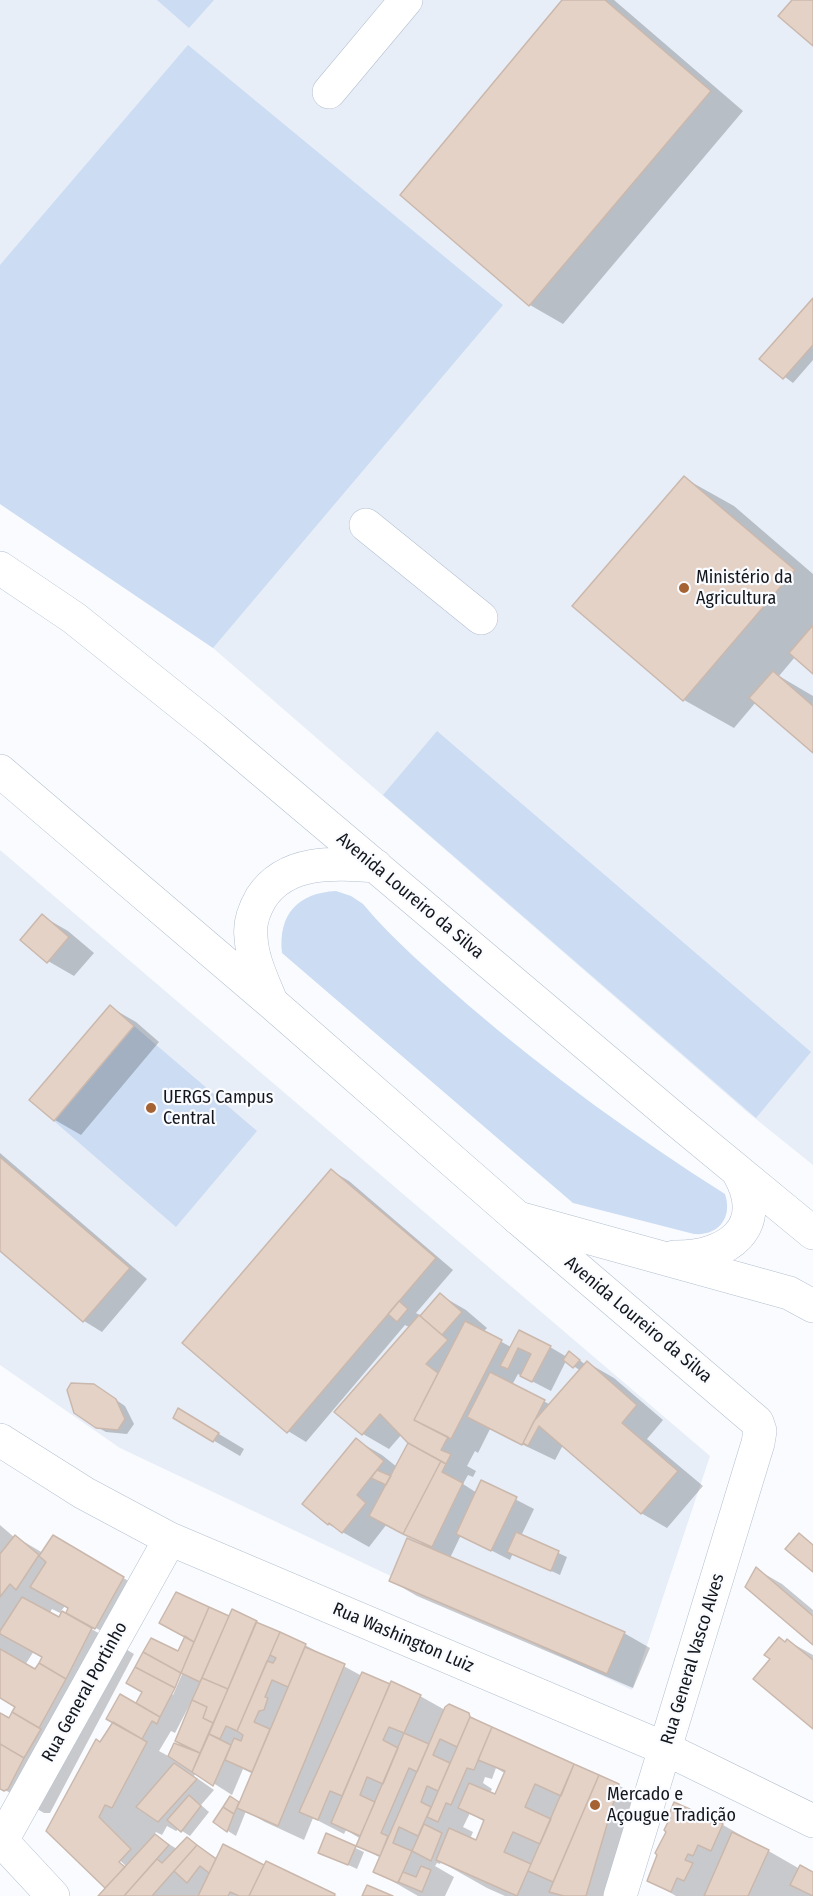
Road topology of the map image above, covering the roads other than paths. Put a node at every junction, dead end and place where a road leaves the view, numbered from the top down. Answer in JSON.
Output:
{"nodes":[{"id":1,"x":406,"y":0,"type":"edge"},
{"id":2,"x":329,"y":92,"type":"dead end"},
{"id":3,"x":366,"y":525,"type":"dead end"},
{"id":4,"x":0,"y":568,"type":"edge"},
{"id":5,"x":481,"y":618,"type":"dead end"},
{"id":6,"x":0,"y":771,"type":"edge"},
{"id":7,"x":375,"y":866,"type":"junction"},
{"id":8,"x":272,"y":1003,"type":"junction"},
{"id":9,"x":738,"y":1172,"type":"junction"},
{"id":10,"x":518,"y":1218,"type":"junction"},
{"id":11,"x":806,"y":1218,"type":"edge"},
{"id":12,"x":658,"y":1257,"type":"junction"},
{"id":13,"x":813,"y":1306,"type":"edge"},
{"id":14,"x":757,"y":1422,"type":"joint"},
{"id":15,"x":0,"y":1440,"type":"edge"},
{"id":16,"x":170,"y":1539,"type":"junction"},
{"id":17,"x":666,"y":1749,"type":"junction"},
{"id":18,"x":813,"y":1821,"type":"edge"},
{"id":19,"x":1,"y":1842,"type":"edge"},
{"id":20,"x":53,"y":1896,"type":"edge"},
{"id":21,"x":620,"y":1896,"type":"edge"}],
"edges":[{"from":1,"to":2,"type":"main road"},
{"from":3,"to":5,"type":"main road"},
{"from":4,"to":7,"type":"main road","name":"Avenida Loureiro da Silva"},
{"from":6,"to":8,"type":"main road","name":"Avenida Loureiro da Silva"},
{"from":7,"to":8,"type":"main road"},
{"from":7,"to":9,"type":"main road","name":"Avenida Loureiro da Silva"},
{"from":8,"to":10,"type":"main road","name":"Avenida Loureiro da Silva"},
{"from":9,"to":11,"type":"main road","name":"Avenida Loureiro da Silva"},
{"from":9,"to":12,"type":"main road"},
{"from":10,"to":12,"type":"main road","name":"Avenida Loureiro da Silva"},
{"from":10,"to":14,"type":"main road","name":"Avenida Loureiro da Silva"},
{"from":12,"to":13,"type":"main road","name":"Avenida Loureiro da Silva"},
{"from":14,"to":17,"type":"main road","name":"Rua General Vasco Alves"},
{"from":15,"to":16,"type":"main road","name":"Rua Washington Luiz"},
{"from":16,"to":17,"type":"main road","name":"Rua Washington Luiz"},
{"from":16,"to":19,"type":"main road","name":"Rua General Portinho"},
{"from":17,"to":18,"type":"main road","name":"Rua Washington Luiz"},
{"from":17,"to":21,"type":"main road","name":"Rua General Vasco Alves"},
{"from":19,"to":20,"type":"main road"}]}
